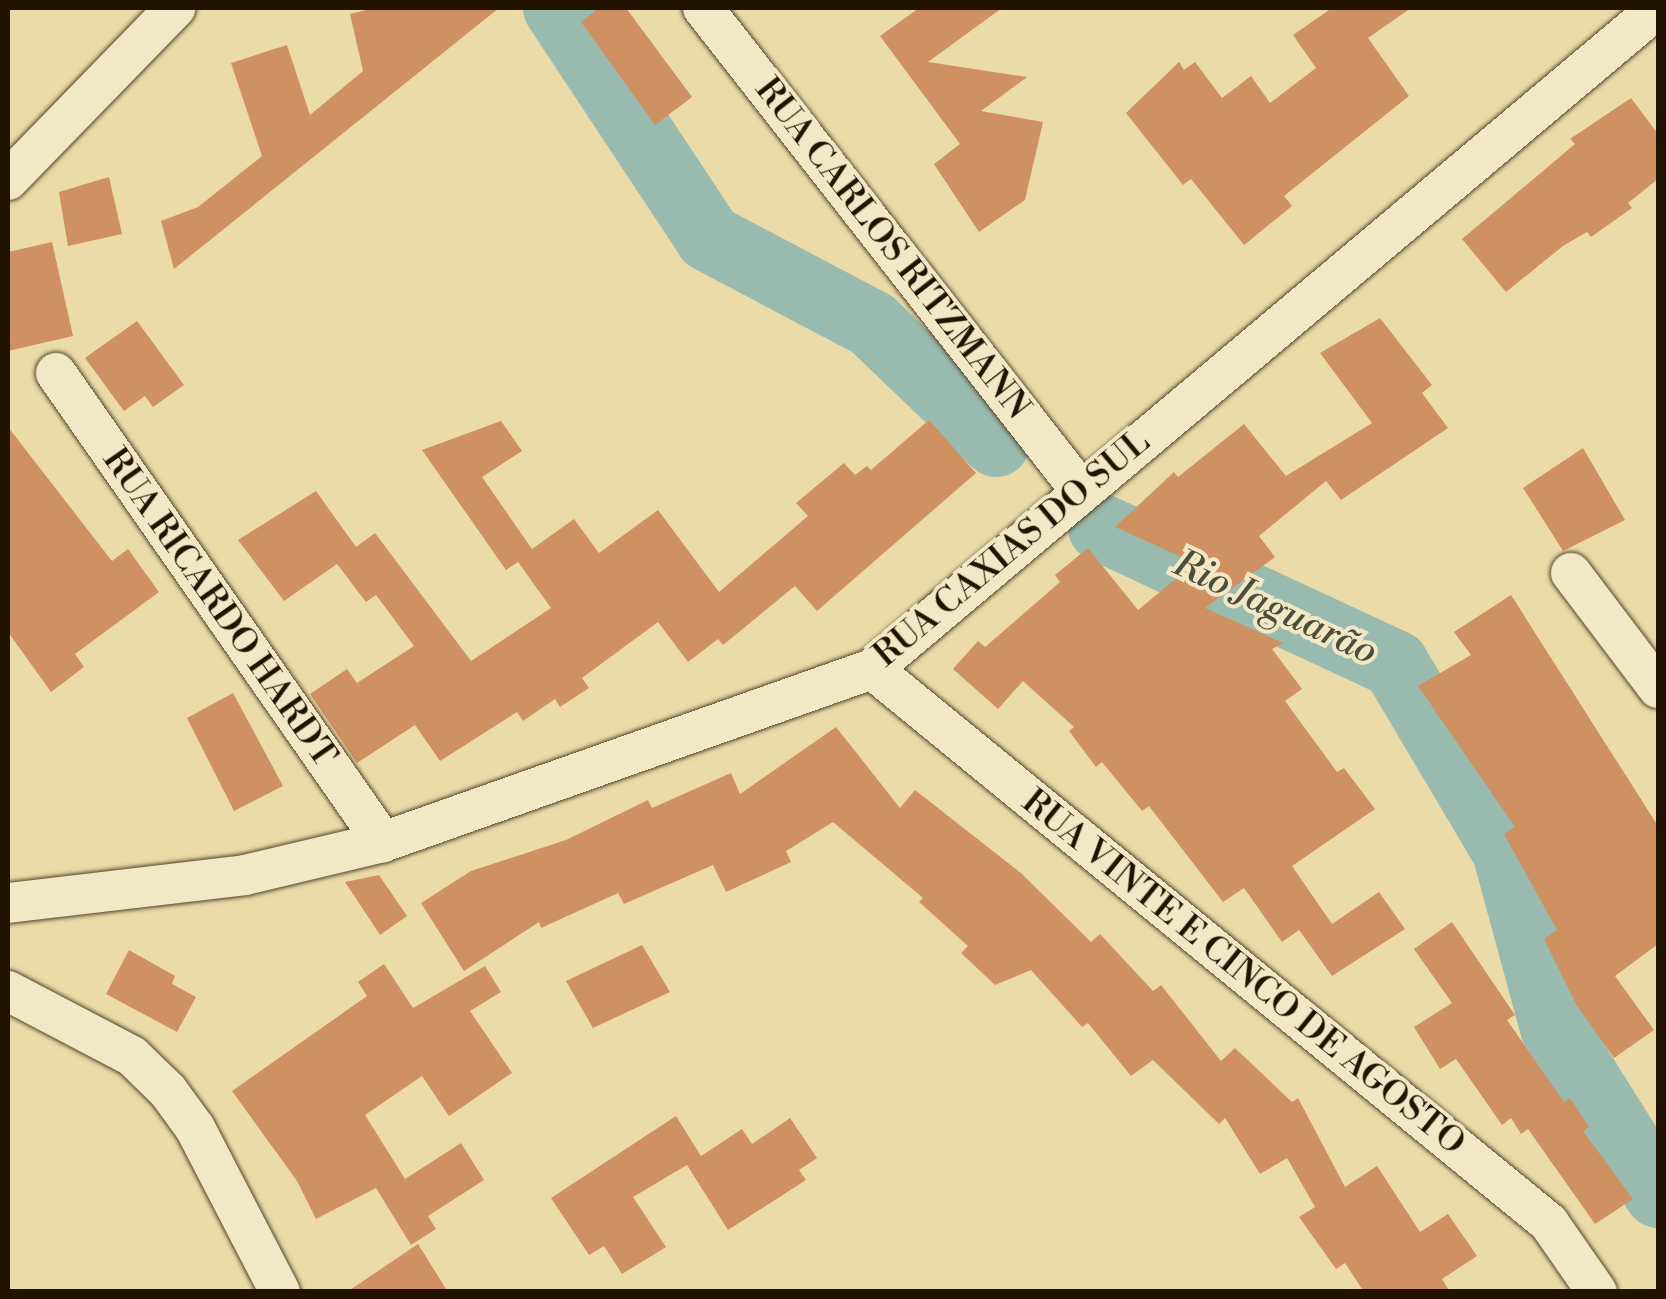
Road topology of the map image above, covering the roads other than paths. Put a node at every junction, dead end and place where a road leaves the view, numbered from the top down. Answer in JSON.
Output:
{"nodes":[{"id":1,"x":174,"y":8,"type":"edge"},
{"id":2,"x":703,"y":8,"type":"edge"},
{"id":3,"x":1658,"y":8,"type":"edge"},
{"id":4,"x":8,"y":180,"type":"edge"},
{"id":5,"x":56,"y":373,"type":"dead end"},
{"id":6,"x":1081,"y":491,"type":"junction"},
{"id":7,"x":1570,"y":573,"type":"dead end"},
{"id":8,"x":872,"y":669,"type":"junction"},
{"id":9,"x":1658,"y":688,"type":"edge"},
{"id":10,"x":383,"y":842,"type":"junction"},
{"id":11,"x":8,"y":903,"type":"edge"},
{"id":12,"x":8,"y":991,"type":"edge"},
{"id":13,"x":280,"y":1292,"type":"edge"},
{"id":14,"x":1597,"y":1292,"type":"edge"}],
"edges":[{"from":1,"to":4,"type":"street"},
{"from":2,"to":6,"type":"street","name":"RUA CARLOS RITZMANN"},
{"from":3,"to":6,"type":"street","name":"RUA CAXIAS DO SUL"},
{"from":5,"to":10,"type":"street","name":"RUA RICARDO HARDT"},
{"from":6,"to":8,"type":"street","name":"RUA CAXIAS DO SUL"},
{"from":7,"to":9,"type":"street"},
{"from":8,"to":10,"type":"street","name":"RUA CAXIAS DO SUL"},
{"from":8,"to":14,"type":"street","name":"RUA VINTE E CINCO DE AGOSTO"},
{"from":10,"to":11,"type":"street","name":"RUA CAXIAS DO SUL"},
{"from":12,"to":13,"type":"street"}]}
